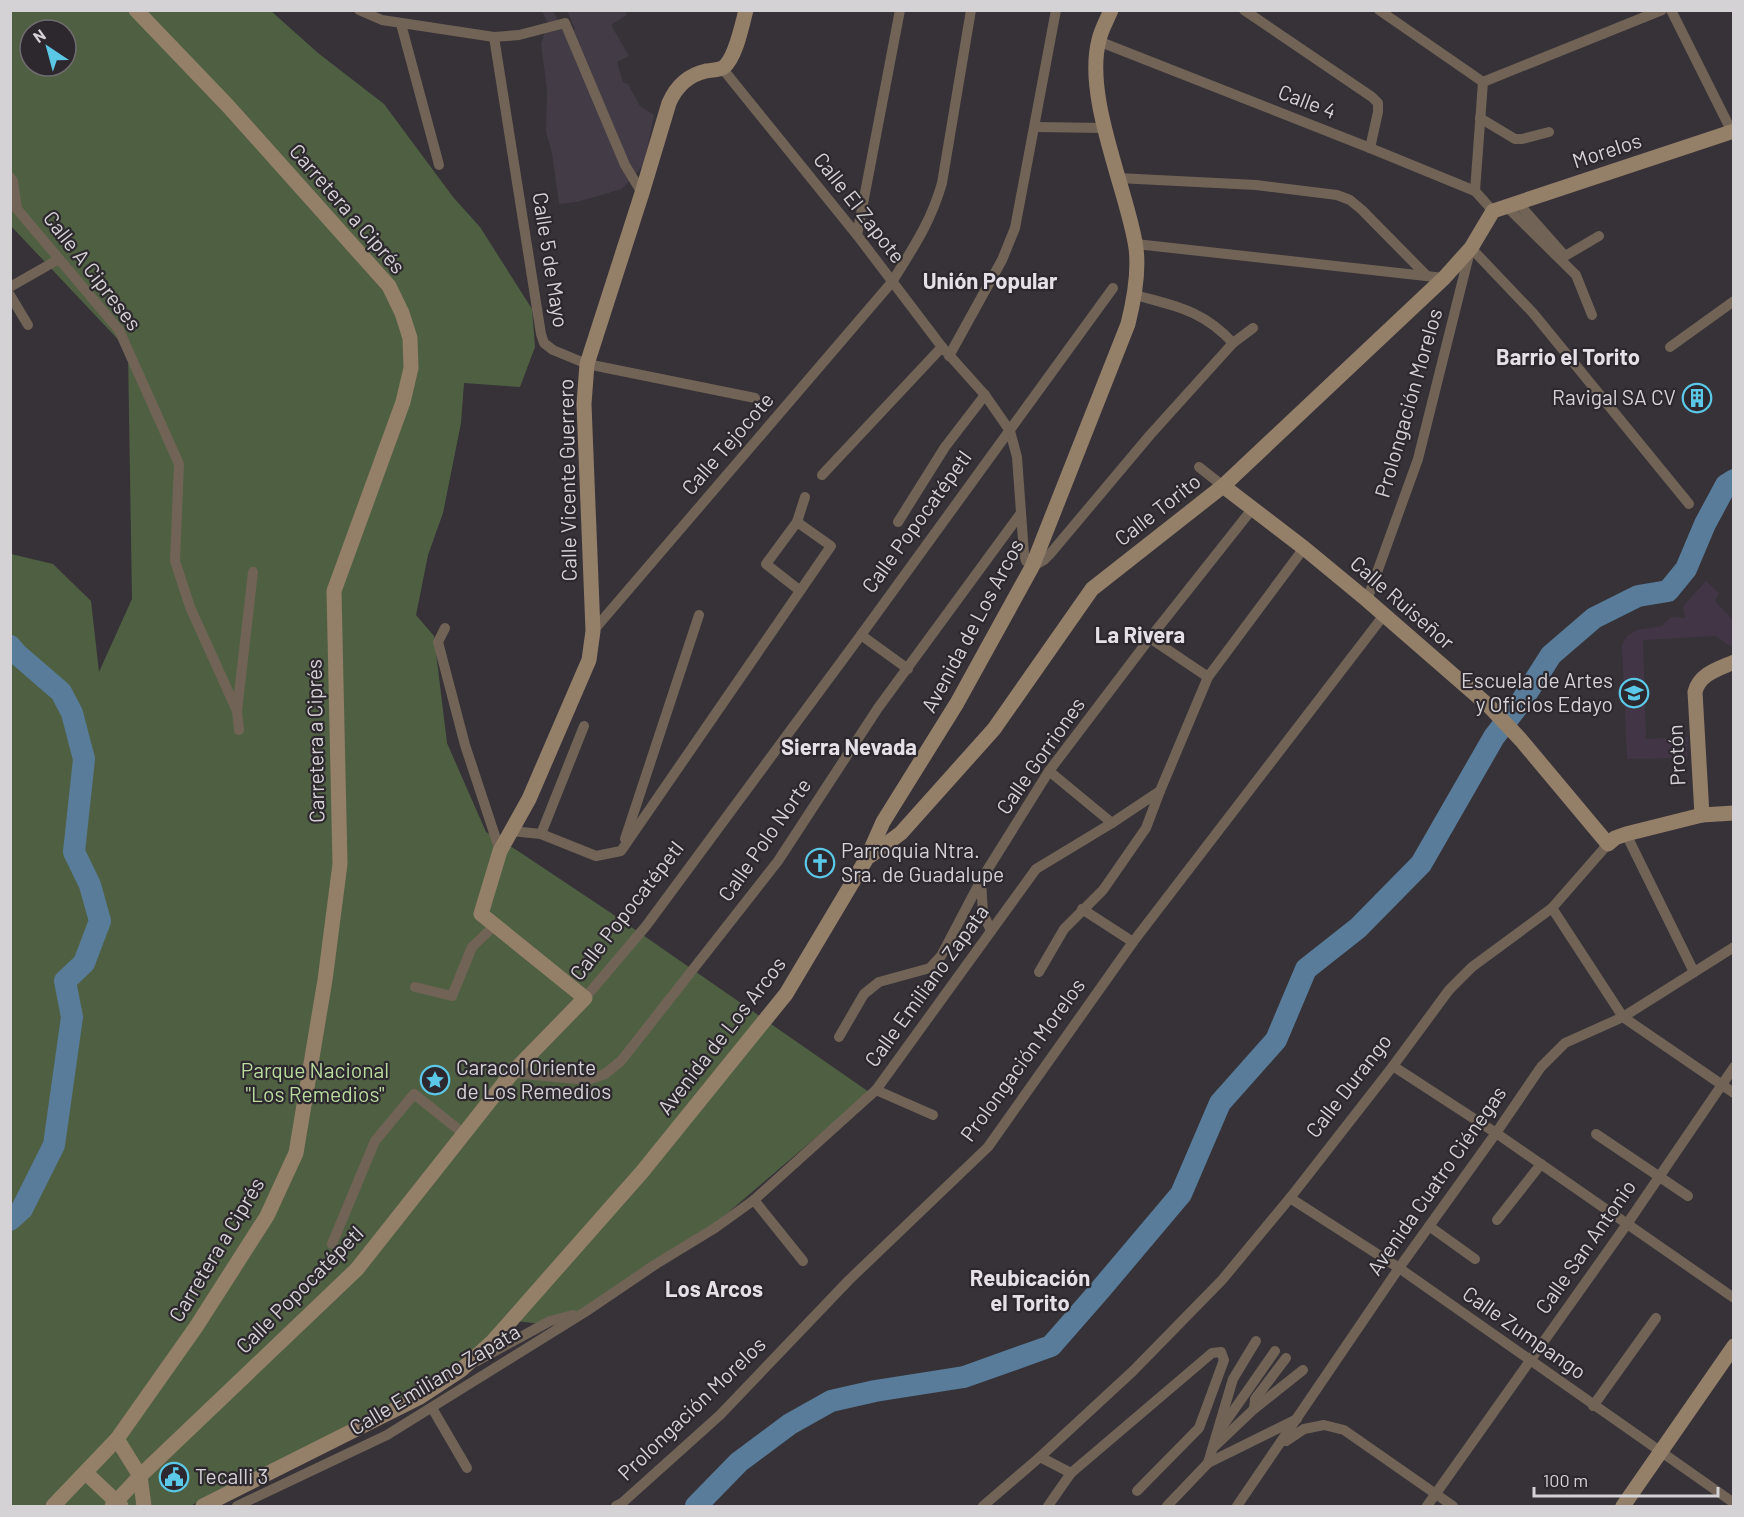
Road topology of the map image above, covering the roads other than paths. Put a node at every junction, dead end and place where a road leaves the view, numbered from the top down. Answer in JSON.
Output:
{"nodes":[{"id":1,"x":136,"y":10,"type":"edge"},
{"id":2,"x":359,"y":10,"type":"edge"},
{"id":3,"x":746,"y":10,"type":"edge"},
{"id":4,"x":900,"y":10,"type":"edge"},
{"id":5,"x":971,"y":10,"type":"edge"},
{"id":6,"x":1056,"y":10,"type":"edge"},
{"id":7,"x":1111,"y":10,"type":"edge"},
{"id":8,"x":1244,"y":10,"type":"edge"},
{"id":9,"x":1379,"y":10,"type":"edge"},
{"id":10,"x":1662,"y":10,"type":"edge"},
{"id":11,"x":1671,"y":10,"type":"edge"},
{"id":12,"x":401,"y":24,"type":"junction"},
{"id":13,"x":494,"y":37,"type":"junction"},
{"id":14,"x":1098,"y":41,"type":"junction"},
{"id":15,"x":723,"y":68,"type":"junction"},
{"id":16,"x":1484,"y":82,"type":"junction"},
{"id":17,"x":1480,"y":118,"type":"junction"},
{"id":18,"x":1035,"y":127,"type":"junction"},
{"id":19,"x":1105,"y":128,"type":"junction"},
{"id":20,"x":1733,"y":131,"type":"edge"},
{"id":21,"x":1549,"y":132,"type":"dead end"},
{"id":22,"x":1371,"y":148,"type":"junction"},
{"id":23,"x":439,"y":165,"type":"dead end"},
{"id":24,"x":10,"y":177,"type":"edge"},
{"id":25,"x":1118,"y":178,"type":"junction"},
{"id":26,"x":1475,"y":191,"type":"junction"},
{"id":27,"x":642,"y":193,"type":"junction"},
{"id":28,"x":1505,"y":206,"type":"junction"},
{"id":29,"x":13,"y":209,"type":"edge"},
{"id":30,"x":857,"y":234,"type":"junction"},
{"id":31,"x":1599,"y":236,"type":"dead end"},
{"id":32,"x":1136,"y":244,"type":"junction"},
{"id":33,"x":1471,"y":248,"type":"junction"},
{"id":34,"x":59,"y":259,"type":"junction"},
{"id":35,"x":1426,"y":275,"type":"junction"},
{"id":36,"x":1444,"y":278,"type":"junction"},
{"id":37,"x":892,"y":282,"type":"junction"},
{"id":38,"x":10,"y":287,"type":"edge"},
{"id":39,"x":1113,"y":288,"type":"dead end"},
{"id":40,"x":10,"y":295,"type":"edge"},
{"id":41,"x":1135,"y":295,"type":"junction"},
{"id":42,"x":1734,"y":301,"type":"edge"},
{"id":43,"x":1592,"y":315,"type":"dead end"},
{"id":44,"x":28,"y":325,"type":"dead end"},
{"id":45,"x":1253,"y":328,"type":"dead end"},
{"id":46,"x":1233,"y":343,"type":"junction"},
{"id":47,"x":1670,"y":347,"type":"dead end"},
{"id":48,"x":946,"y":352,"type":"junction"},
{"id":49,"x":587,"y":364,"type":"junction"},
{"id":50,"x":985,"y":395,"type":"junction"},
{"id":51,"x":755,"y":398,"type":"dead end"},
{"id":52,"x":1010,"y":431,"type":"junction"},
{"id":53,"x":1199,"y":467,"type":"dead end"},
{"id":54,"x":822,"y":475,"type":"dead end"},
{"id":55,"x":1223,"y":486,"type":"junction"},
{"id":56,"x":805,"y":497,"type":"dead end"},
{"id":57,"x":1689,"y":504,"type":"dead end"},
{"id":58,"x":1253,"y":508,"type":"junction"},
{"id":59,"x":1022,"y":513,"type":"junction"},
{"id":60,"x":797,"y":522,"type":"junction"},
{"id":61,"x":898,"y":522,"type":"dead end"},
{"id":62,"x":1304,"y":548,"type":"junction"},
{"id":63,"x":1032,"y":567,"type":"junction"},
{"id":64,"x":253,"y":572,"type":"dead end"},
{"id":65,"x":800,"y":590,"type":"junction"},
{"id":66,"x":1367,"y":600,"type":"junction"},
{"id":67,"x":699,"y":615,"type":"dead end"},
{"id":68,"x":1384,"y":615,"type":"junction"},
{"id":69,"x":445,"y":628,"type":"dead end"},
{"id":70,"x":593,"y":631,"type":"junction"},
{"id":71,"x":861,"y":635,"type":"junction"},
{"id":72,"x":1150,"y":638,"type":"junction"},
{"id":73,"x":1734,"y":662,"type":"edge"},
{"id":74,"x":908,"y":669,"type":"junction"},
{"id":75,"x":1208,"y":677,"type":"junction"},
{"id":76,"x":237,"y":711,"type":"junction"},
{"id":77,"x":584,"y":726,"type":"dead end"},
{"id":78,"x":238,"y":730,"type":"dead end"},
{"id":79,"x":1049,"y":771,"type":"junction"},
{"id":80,"x":1160,"y":791,"type":"junction"},
{"id":81,"x":1734,"y":813,"type":"edge"},
{"id":82,"x":1702,"y":815,"type":"junction"},
{"id":83,"x":1112,"y":823,"type":"junction"},
{"id":84,"x":511,"y":831,"type":"junction"},
{"id":85,"x":541,"y":834,"type":"junction"},
{"id":86,"x":1626,"y":834,"type":"junction"},
{"id":87,"x":1608,"y":844,"type":"junction"},
{"id":88,"x":500,"y":851,"type":"junction"},
{"id":89,"x":621,"y":851,"type":"junction"},
{"id":90,"x":867,"y":858,"type":"junction"},
{"id":91,"x":981,"y":880,"type":"junction"},
{"id":92,"x":1552,"y":908,"type":"junction"},
{"id":93,"x":1082,"y":909,"type":"junction"},
{"id":94,"x":494,"y":926,"type":"junction"},
{"id":95,"x":991,"y":931,"type":"junction"},
{"id":96,"x":1133,"y":942,"type":"junction"},
{"id":97,"x":1734,"y":947,"type":"edge"},
{"id":98,"x":1039,"y":972,"type":"dead end"},
{"id":99,"x":1694,"y":972,"type":"junction"},
{"id":100,"x":415,"y":987,"type":"dead end"},
{"id":101,"x":585,"y":998,"type":"junction"},
{"id":102,"x":1623,"y":1017,"type":"junction"},
{"id":103,"x":839,"y":1037,"type":"dead end"},
{"id":104,"x":1393,"y":1066,"type":"junction"},
{"id":105,"x":1734,"y":1067,"type":"edge"},
{"id":106,"x":512,"y":1073,"type":"junction"},
{"id":107,"x":1722,"y":1084,"type":"junction"},
{"id":108,"x":876,"y":1090,"type":"junction"},
{"id":109,"x":1734,"y":1093,"type":"edge"},
{"id":110,"x":933,"y":1115,"type":"dead end"},
{"id":111,"x":1496,"y":1133,"type":"junction"},
{"id":112,"x":464,"y":1134,"type":"junction"},
{"id":113,"x":1596,"y":1134,"type":"dead end"},
{"id":114,"x":1541,"y":1164,"type":"junction"},
{"id":115,"x":1658,"y":1177,"type":"junction"},
{"id":116,"x":1688,"y":1196,"type":"dead end"},
{"id":117,"x":1290,"y":1198,"type":"junction"},
{"id":118,"x":754,"y":1200,"type":"junction"},
{"id":119,"x":1497,"y":1220,"type":"dead end"},
{"id":120,"x":1627,"y":1224,"type":"junction"},
{"id":121,"x":1429,"y":1226,"type":"junction"},
{"id":122,"x":332,"y":1244,"type":"dead end"},
{"id":123,"x":1475,"y":1258,"type":"dead end"},
{"id":124,"x":803,"y":1261,"type":"dead end"},
{"id":125,"x":1399,"y":1268,"type":"junction"},
{"id":126,"x":1734,"y":1298,"type":"edge"},
{"id":127,"x":585,"y":1312,"type":"junction"},
{"id":128,"x":1656,"y":1318,"type":"dead end"},
{"id":129,"x":1256,"y":1341,"type":"dead end"},
{"id":130,"x":1734,"y":1346,"type":"edge"},
{"id":131,"x":1275,"y":1351,"type":"dead end"},
{"id":132,"x":1287,"y":1358,"type":"dead end"},
{"id":133,"x":1529,"y":1360,"type":"junction"},
{"id":134,"x":461,"y":1370,"type":"junction"},
{"id":135,"x":1304,"y":1370,"type":"dead end"},
{"id":136,"x":1593,"y":1406,"type":"junction"},
{"id":137,"x":432,"y":1408,"type":"junction"},
{"id":138,"x":1254,"y":1409,"type":"junction"},
{"id":139,"x":1298,"y":1419,"type":"junction"},
{"id":140,"x":1216,"y":1434,"type":"junction"},
{"id":141,"x":117,"y":1439,"type":"junction"},
{"id":142,"x":1281,"y":1444,"type":"junction"},
{"id":143,"x":1212,"y":1450,"type":"junction"},
{"id":144,"x":1661,"y":1454,"type":"junction"},
{"id":145,"x":1040,"y":1457,"type":"junction"},
{"id":146,"x":1208,"y":1463,"type":"junction"},
{"id":147,"x":467,"y":1468,"type":"dead end"},
{"id":148,"x":86,"y":1473,"type":"junction"},
{"id":149,"x":1071,"y":1473,"type":"junction"},
{"id":150,"x":140,"y":1476,"type":"junction"},
{"id":151,"x":1137,"y":1491,"type":"dead end"},
{"id":152,"x":1435,"y":1494,"type":"junction"},
{"id":153,"x":1734,"y":1503,"type":"edge"},
{"id":154,"x":116,"y":1505,"type":"edge"},
{"id":155,"x":207,"y":1505,"type":"edge"},
{"id":156,"x":53,"y":1506,"type":"edge"},
{"id":157,"x":144,"y":1506,"type":"edge"},
{"id":158,"x":230,"y":1506,"type":"edge"},
{"id":159,"x":237,"y":1506,"type":"edge"},
{"id":160,"x":616,"y":1506,"type":"edge"},
{"id":161,"x":983,"y":1506,"type":"edge"},
{"id":162,"x":1048,"y":1506,"type":"edge"},
{"id":163,"x":1167,"y":1506,"type":"edge"},
{"id":164,"x":1237,"y":1506,"type":"edge"},
{"id":165,"x":1427,"y":1506,"type":"edge"},
{"id":166,"x":1454,"y":1506,"type":"edge"},
{"id":167,"x":1623,"y":1506,"type":"edge"}],
"edges":[{"from":1,"to":141,"type":"main road","name":"Carretera a Ciprés"},
{"from":2,"to":12,"type":"street"},
{"from":3,"to":15,"type":"main road"},
{"from":4,"to":30,"type":"street"},
{"from":5,"to":37,"type":"street","name":"Calle Tejocote"},
{"from":6,"to":18,"type":"street"},
{"from":7,"to":14,"type":"main road","name":"Avenida de Los Arcos"},
{"from":8,"to":22,"type":"street"},
{"from":9,"to":16,"type":"street"},
{"from":10,"to":16,"type":"street"},
{"from":11,"to":20,"type":"street"},
{"from":12,"to":13,"type":"street"},
{"from":12,"to":23,"type":"street"},
{"from":13,"to":27,"type":"street"},
{"from":13,"to":49,"type":"street","name":"Calle 5 de Mayo"},
{"from":14,"to":19,"type":"main road","name":"Avenida de Los Arcos"},
{"from":14,"to":22,"type":"street","name":"Calle 4"},
{"from":15,"to":27,"type":"main road","name":"Calle Vicente Guerrero"},
{"from":15,"to":30,"type":"street","name":"Calle El Zapote"},
{"from":16,"to":17,"type":"street"},
{"from":17,"to":21,"type":"street"},
{"from":17,"to":26,"type":"street"},
{"from":18,"to":19,"type":"street"},
{"from":18,"to":48,"type":"street"},
{"from":19,"to":25,"type":"main road","name":"Avenida de Los Arcos"},
{"from":20,"to":28,"type":"main road","name":"Morelos"},
{"from":22,"to":26,"type":"street","name":"Calle 4"},
{"from":24,"to":29,"type":"street","name":"Calle A Cipreses"},
{"from":25,"to":32,"type":"main road","name":"Avenida de Los Arcos"},
{"from":25,"to":35,"type":"street"},
{"from":26,"to":28,"type":"street","name":"Calle 4"},
{"from":27,"to":49,"type":"main road","name":"Calle Vicente Guerrero"},
{"from":28,"to":31,"type":"street"},
{"from":28,"to":33,"type":"main road","name":"Calle Torito"},
{"from":28,"to":43,"type":"street"},
{"from":29,"to":34,"type":"street","name":"Calle A Cipreses"},
{"from":30,"to":37,"type":"street","name":"Calle El Zapote"},
{"from":32,"to":35,"type":"street"},
{"from":32,"to":41,"type":"main road","name":"Avenida de Los Arcos"},
{"from":33,"to":36,"type":"main road","name":"Calle Torito"},
{"from":33,"to":57,"type":"street"},
{"from":33,"to":66,"type":"street","name":"Prolongación Morelos"},
{"from":34,"to":38,"type":"street"},
{"from":34,"to":76,"type":"street","name":"Calle A Cipreses"},
{"from":35,"to":36,"type":"street"},
{"from":36,"to":55,"type":"main road","name":"Calle Torito"},
{"from":37,"to":48,"type":"street","name":"Calle El Zapote"},
{"from":37,"to":70,"type":"street","name":"Calle Tejocote"},
{"from":39,"to":52,"type":"street","name":"Calle Popocatépetl"},
{"from":40,"to":44,"type":"street"},
{"from":41,"to":46,"type":"street"},
{"from":41,"to":63,"type":"main road","name":"Avenida de Los Arcos"},
{"from":42,"to":47,"type":"street"},
{"from":45,"to":46,"type":"street"},
{"from":46,"to":63,"type":"street"},
{"from":48,"to":50,"type":"street","name":"Calle El Zapote"},
{"from":48,"to":54,"type":"street"},
{"from":49,"to":51,"type":"street","name":"Calle 5 de Mayo"},
{"from":49,"to":70,"type":"main road","name":"Calle Vicente Guerrero"},
{"from":50,"to":52,"type":"street","name":"Calle El Zapote"},
{"from":50,"to":61,"type":"street"},
{"from":52,"to":59,"type":"street","name":"Calle El Zapote"},
{"from":52,"to":71,"type":"street","name":"Calle Popocatépetl"},
{"from":53,"to":55,"type":"street","name":"Calle Ruiseñor"},
{"from":55,"to":58,"type":"main road","name":"Calle Ruiseñor"},
{"from":55,"to":90,"type":"main road","name":"Calle Torito"},
{"from":56,"to":60,"type":"street"},
{"from":58,"to":62,"type":"main road","name":"Calle Ruiseñor"},
{"from":58,"to":72,"type":"street","name":"Calle Gorriones"},
{"from":59,"to":63,"type":"street","name":"Calle El Zapote"},
{"from":59,"to":74,"type":"street","name":"Calle Polo Norte"},
{"from":60,"to":65,"type":"street"},
{"from":60,"to":65,"type":"street"},
{"from":62,"to":66,"type":"main road","name":"Calle Ruiseñor"},
{"from":62,"to":75,"type":"street"},
{"from":63,"to":90,"type":"main road","name":"Avenida de Los Arcos"},
{"from":64,"to":76,"type":"street"},
{"from":65,"to":89,"type":"street"},
{"from":66,"to":68,"type":"main road","name":"Calle Ruiseñor"},
{"from":67,"to":89,"type":"street"},
{"from":68,"to":87,"type":"main road","name":"Calle Ruiseñor"},
{"from":68,"to":96,"type":"street","name":"Prolongación Morelos"},
{"from":69,"to":88,"type":"street"},
{"from":70,"to":84,"type":"main road","name":"Calle Vicente Guerrero"},
{"from":71,"to":74,"type":"street"},
{"from":71,"to":101,"type":"street","name":"Calle Popocatépetl"},
{"from":72,"to":75,"type":"street"},
{"from":72,"to":79,"type":"street","name":"Calle Gorriones"},
{"from":73,"to":82,"type":"main road","name":"Protón"},
{"from":74,"to":106,"type":"street","name":"Calle Polo Norte"},
{"from":75,"to":80,"type":"street"},
{"from":76,"to":78,"type":"street","name":"Calle A Cipreses"},
{"from":77,"to":85,"type":"street"},
{"from":79,"to":83,"type":"street"},
{"from":79,"to":91,"type":"street","name":"Calle Gorriones"},
{"from":80,"to":83,"type":"street","name":"Calle Emiliano Zapata"},
{"from":80,"to":93,"type":"street"},
{"from":81,"to":82,"type":"main road","name":"Calle Durango"},
{"from":82,"to":86,"type":"main road","name":"Calle Durango"},
{"from":83,"to":95,"type":"street","name":"Calle Emiliano Zapata"},
{"from":84,"to":85,"type":"street"},
{"from":84,"to":88,"type":"main road","name":"Calle Vicente Guerrero"},
{"from":85,"to":89,"type":"street"},
{"from":86,"to":87,"type":"main road","name":"Calle Durango"},
{"from":86,"to":99,"type":"street"},
{"from":87,"to":92,"type":"street","name":"Calle Durango"},
{"from":88,"to":94,"type":"main road","name":"Calle Vicente Guerrero"},
{"from":90,"to":134,"type":"main road","name":"Avenida de Los Arcos"},
{"from":91,"to":95,"type":"street"},
{"from":91,"to":103,"type":"street","name":"Calle Gorriones"},
{"from":92,"to":102,"type":"street"},
{"from":92,"to":104,"type":"street","name":"Calle Durango"},
{"from":93,"to":96,"type":"street"},
{"from":93,"to":98,"type":"street"},
{"from":94,"to":100,"type":"street"},
{"from":94,"to":101,"type":"main road"},
{"from":95,"to":108,"type":"street","name":"Calle Emiliano Zapata"},
{"from":96,"to":160,"type":"street","name":"Prolongación Morelos"},
{"from":97,"to":99,"type":"street","name":"Avenida Cuatro Ciénegas"},
{"from":99,"to":102,"type":"street","name":"Avenida Cuatro Ciénegas"},
{"from":101,"to":106,"type":"main road","name":"Calle Popocatépetl"},
{"from":102,"to":107,"type":"street"},
{"from":102,"to":111,"type":"street","name":"Avenida Cuatro Ciénegas"},
{"from":104,"to":111,"type":"street"},
{"from":104,"to":117,"type":"street","name":"Calle Durango"},
{"from":105,"to":107,"type":"street","name":"Calle San Antonio"},
{"from":106,"to":112,"type":"main road","name":"Calle Popocatépetl"},
{"from":107,"to":109,"type":"street"},
{"from":107,"to":115,"type":"street","name":"Calle San Antonio"},
{"from":108,"to":110,"type":"street"},
{"from":108,"to":118,"type":"street","name":"Calle Emiliano Zapata"},
{"from":111,"to":114,"type":"street"},
{"from":111,"to":121,"type":"street","name":"Avenida Cuatro Ciénegas"},
{"from":112,"to":122,"type":"street"},
{"from":112,"to":150,"type":"main road","name":"Calle Popocatépetl"},
{"from":113,"to":115,"type":"street"},
{"from":114,"to":119,"type":"street"},
{"from":114,"to":120,"type":"street"},
{"from":115,"to":116,"type":"street"},
{"from":115,"to":120,"type":"street","name":"Calle San Antonio"},
{"from":117,"to":125,"type":"street","name":"Calle Zumpango"},
{"from":117,"to":145,"type":"street","name":"Calle Durango"},
{"from":118,"to":124,"type":"street"},
{"from":118,"to":127,"type":"street","name":"Calle Emiliano Zapata"},
{"from":120,"to":126,"type":"street"},
{"from":120,"to":133,"type":"street","name":"Calle San Antonio"},
{"from":121,"to":123,"type":"street"},
{"from":121,"to":125,"type":"street","name":"Avenida Cuatro Ciénegas"},
{"from":125,"to":133,"type":"street","name":"Calle Zumpango"},
{"from":125,"to":139,"type":"street","name":"Avenida Cuatro Ciénegas"},
{"from":127,"to":134,"type":"street","name":"Calle Emiliano Zapata"},
{"from":127,"to":137,"type":"street","name":"Calle Emiliano Zapata"},
{"from":128,"to":136,"type":"street"},
{"from":129,"to":140,"type":"street"},
{"from":130,"to":144,"type":"main road"},
{"from":131,"to":140,"type":"street"},
{"from":132,"to":138,"type":"street"},
{"from":133,"to":136,"type":"street","name":"Calle Zumpango"},
{"from":133,"to":152,"type":"street","name":"Calle San Antonio"},
{"from":134,"to":155,"type":"main road","name":"Avenida de Los Arcos"},
{"from":135,"to":138,"type":"street"},
{"from":136,"to":144,"type":"street","name":"Calle Zumpango"},
{"from":137,"to":147,"type":"street"},
{"from":137,"to":159,"type":"street","name":"Calle Emiliano Zapata"},
{"from":138,"to":143,"type":"street"},
{"from":139,"to":142,"type":"street","name":"Avenida Cuatro Ciénegas"},
{"from":139,"to":146,"type":"street"},
{"from":140,"to":143,"type":"street"},
{"from":141,"to":148,"type":"main road","name":"Carretera a Ciprés"},
{"from":141,"to":150,"type":"main road"},
{"from":142,"to":152,"type":"street"},
{"from":142,"to":164,"type":"street","name":"Avenida Cuatro Ciénegas"},
{"from":143,"to":146,"type":"street"},
{"from":144,"to":153,"type":"street","name":"Calle Zumpango"},
{"from":144,"to":167,"type":"main road"},
{"from":145,"to":149,"type":"street"},
{"from":145,"to":161,"type":"street","name":"Calle Durango"},
{"from":146,"to":163,"type":"street"},
{"from":148,"to":154,"type":"main road"},
{"from":148,"to":156,"type":"main road","name":"Carretera a Ciprés"},
{"from":149,"to":151,"type":"street"},
{"from":149,"to":162,"type":"street"},
{"from":150,"to":154,"type":"main road","name":"Calle Popocatépetl"},
{"from":150,"to":157,"type":"main road"},
{"from":152,"to":165,"type":"street","name":"Calle San Antonio"},
{"from":152,"to":166,"type":"street"},
{"from":155,"to":158,"type":"street"}]}
